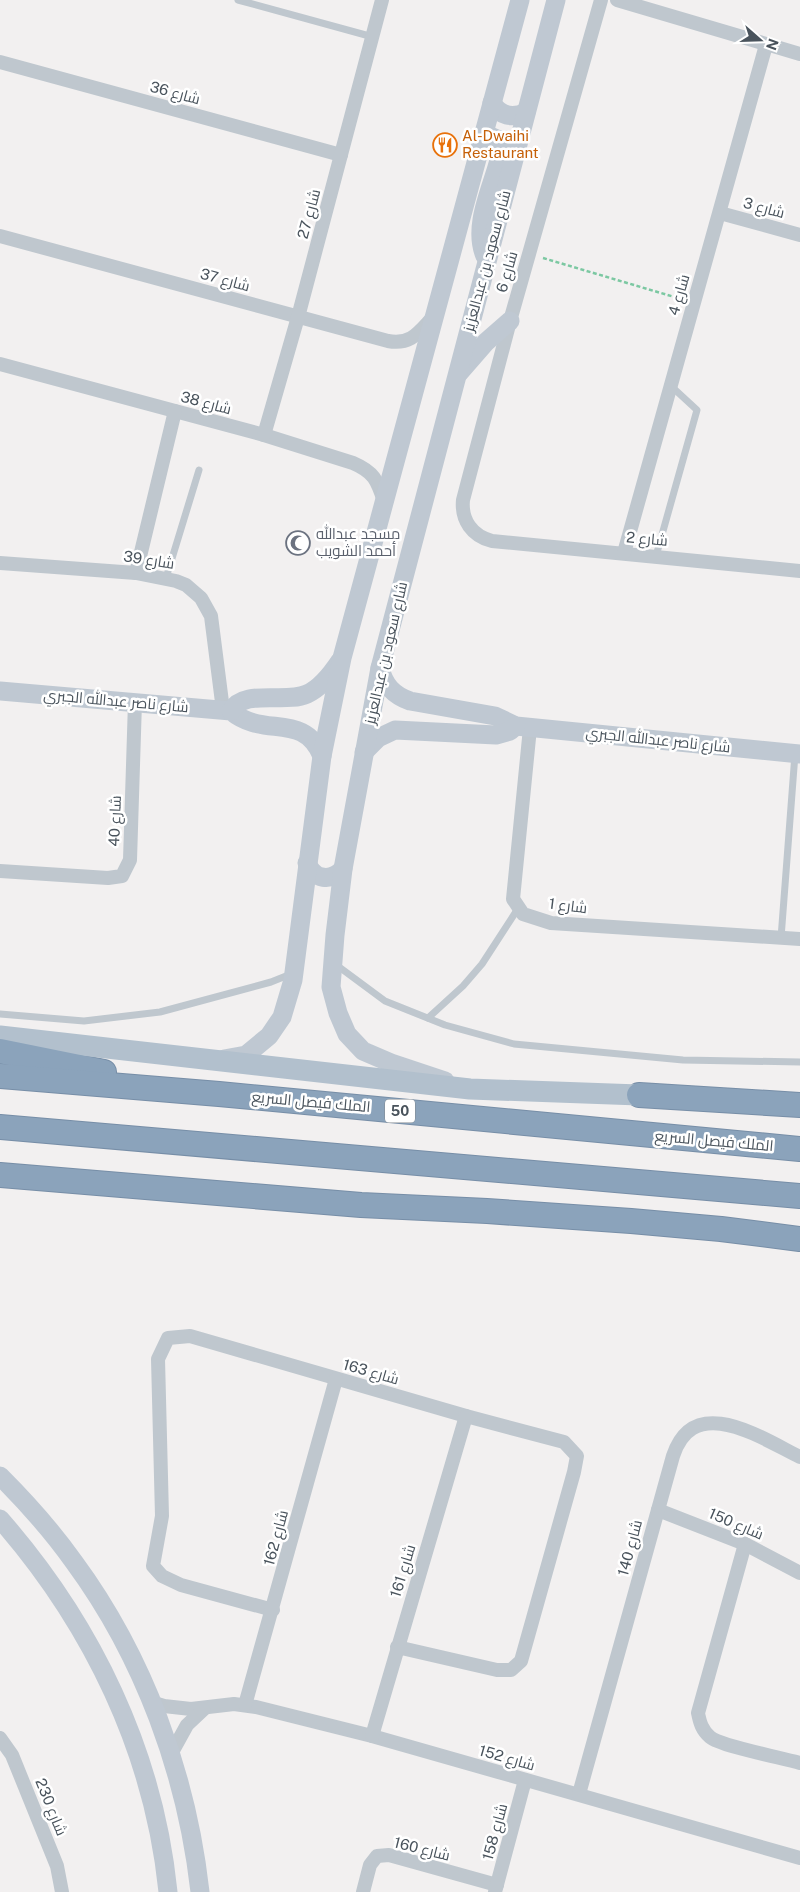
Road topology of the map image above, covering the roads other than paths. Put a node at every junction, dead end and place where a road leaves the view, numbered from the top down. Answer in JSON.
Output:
{"nodes":[{"id":1,"x":238,"y":0,"type":"edge"},
{"id":2,"x":382,"y":0,"type":"edge"},
{"id":3,"x":520,"y":0,"type":"edge"},
{"id":4,"x":556,"y":0,"type":"edge"},
{"id":5,"x":601,"y":0,"type":"edge"},
{"id":6,"x":617,"y":0,"type":"edge"},
{"id":7,"x":373,"y":37,"type":"junction"},
{"id":8,"x":766,"y":46,"type":"junction"},
{"id":9,"x":800,"y":54,"type":"edge"},
{"id":10,"x":0,"y":62,"type":"edge"},
{"id":11,"x":492,"y":103,"type":"junction"},
{"id":12,"x":526,"y":112,"type":"junction"},
{"id":13,"x":483,"y":133,"type":"junction"},
{"id":14,"x":342,"y":155,"type":"junction"},
{"id":15,"x":720,"y":213,"type":"junction"},
{"id":16,"x":800,"y":235,"type":"edge"},
{"id":17,"x":0,"y":236,"type":"edge"},
{"id":18,"x":487,"y":259,"type":"junction"},
{"id":19,"x":298,"y":317,"type":"junction"},
{"id":20,"x":433,"y":317,"type":"junction"},
{"id":21,"x":510,"y":321,"type":"junction"},
{"id":22,"x":0,"y":364,"type":"edge"},
{"id":23,"x":456,"y":378,"type":"junction"},
{"id":24,"x":671,"y":386,"type":"junction"},
{"id":25,"x":174,"y":411,"type":"junction"},
{"id":26,"x":264,"y":435,"type":"junction"},
{"id":27,"x":199,"y":470,"type":"dead end"},
{"id":28,"x":384,"y":501,"type":"junction"},
{"id":29,"x":492,"y":542,"type":"joint"},
{"id":30,"x":624,"y":554,"type":"junction"},
{"id":31,"x":656,"y":556,"type":"junction"},
{"id":32,"x":0,"y":563,"type":"edge"},
{"id":33,"x":800,"y":571,"type":"edge"},
{"id":34,"x":136,"y":573,"type":"junction"},
{"id":35,"x":166,"y":578,"type":"junction"},
{"id":36,"x":342,"y":658,"type":"junction"},
{"id":37,"x":380,"y":668,"type":"junction"},
{"id":38,"x":0,"y":691,"type":"edge"},
{"id":39,"x":135,"y":702,"type":"junction"},
{"id":40,"x":227,"y":711,"type":"junction"},
{"id":41,"x":523,"y":727,"type":"junction"},
{"id":42,"x":364,"y":752,"type":"junction"},
{"id":43,"x":798,"y":754,"type":"edge"},
{"id":44,"x":322,"y":756,"type":"junction"},
{"id":45,"x":307,"y":864,"type":"junction"},
{"id":46,"x":343,"y":869,"type":"junction"},
{"id":47,"x":0,"y":871,"type":"edge"},
{"id":48,"x":519,"y":907,"type":"junction"},
{"id":49,"x":781,"y":938,"type":"junction"},
{"id":50,"x":800,"y":939,"type":"edge"},
{"id":51,"x":333,"y":962,"type":"junction"},
{"id":52,"x":294,"y":973,"type":"junction"},
{"id":53,"x":0,"y":1014,"type":"edge"},
{"id":54,"x":428,"y":1018,"type":"junction"},
{"id":55,"x":0,"y":1036,"type":"edge"},
{"id":56,"x":0,"y":1052,"type":"edge"},
{"id":57,"x":217,"y":1060,"type":"junction"},
{"id":58,"x":800,"y":1062,"type":"edge"},
{"id":59,"x":0,"y":1076,"type":"edge"},
{"id":60,"x":470,"y":1089,"type":"junction"},
{"id":61,"x":800,"y":1093,"type":"edge"},
{"id":62,"x":219,"y":1094,"type":"junction"},
{"id":63,"x":639,"y":1095,"type":"junction"},
{"id":64,"x":800,"y":1105,"type":"edge"},
{"id":65,"x":0,"y":1127,"type":"edge"},
{"id":66,"x":112,"y":1137,"type":"junction"},
{"id":67,"x":0,"y":1141,"type":"edge"},
{"id":68,"x":800,"y":1149,"type":"edge"},
{"id":69,"x":0,"y":1175,"type":"edge"},
{"id":70,"x":800,"y":1196,"type":"edge"},
{"id":71,"x":800,"y":1239,"type":"edge"},
{"id":72,"x":336,"y":1379,"type":"junction"},
{"id":73,"x":466,"y":1416,"type":"junction"},
{"id":74,"x":800,"y":1457,"type":"edge"},
{"id":75,"x":0,"y":1476,"type":"edge"},
{"id":76,"x":658,"y":1510,"type":"junction"},
{"id":77,"x":0,"y":1519,"type":"edge"},
{"id":78,"x":745,"y":1544,"type":"junction"},
{"id":79,"x":800,"y":1574,"type":"edge"},
{"id":80,"x":272,"y":1610,"type":"junction"},
{"id":81,"x":397,"y":1647,"type":"junction"},
{"id":82,"x":151,"y":1702,"type":"junction"},
{"id":83,"x":244,"y":1705,"type":"junction"},
{"id":84,"x":204,"y":1709,"type":"junction"},
{"id":85,"x":372,"y":1736,"type":"junction"},
{"id":86,"x":0,"y":1738,"type":"edge"},
{"id":87,"x":171,"y":1754,"type":"junction"},
{"id":88,"x":800,"y":1762,"type":"edge"},
{"id":89,"x":525,"y":1780,"type":"junction"},
{"id":90,"x":579,"y":1794,"type":"junction"},
{"id":91,"x":800,"y":1858,"type":"edge"},
{"id":92,"x":496,"y":1889,"type":"edge"},
{"id":93,"x":62,"y":1892,"type":"edge"},
{"id":94,"x":168,"y":1892,"type":"edge"},
{"id":95,"x":200,"y":1892,"type":"edge"},
{"id":96,"x":363,"y":1892,"type":"edge"}],
"edges":[{"from":1,"to":7,"type":"lane"},
{"from":2,"to":7,"type":"street","name":"شارع 27"},
{"from":3,"to":11,"type":"main road"},
{"from":4,"to":12,"type":"main road","name":"شارع سعود بن عبدالعزيز"},
{"from":5,"to":21,"type":"street","name":"شارع 6"},
{"from":6,"to":8,"type":"street"},
{"from":7,"to":14,"type":"street","name":"شارع 27"},
{"from":8,"to":9,"type":"street"},
{"from":8,"to":15,"type":"street","name":"شارع 4"},
{"from":10,"to":14,"type":"street","name":"شارع 36"},
{"from":11,"to":12,"type":"main road"},
{"from":11,"to":13,"type":"main road"},
{"from":12,"to":18,"type":"main road","name":"شارع سعود بن عبدالعزيز"},
{"from":13,"to":18,"type":"main road"},
{"from":13,"to":20,"type":"main road"},
{"from":14,"to":19,"type":"street","name":"شارع 27"},
{"from":15,"to":16,"type":"street","name":"شارع 3"},
{"from":15,"to":24,"type":"street","name":"شارع 4"},
{"from":17,"to":19,"type":"street","name":"شارع 37"},
{"from":18,"to":23,"type":"main road","name":"شارع سعود بن عبدالعزيز"},
{"from":19,"to":20,"type":"street","name":"شارع 37"},
{"from":19,"to":26,"type":"street","name":"شارع 27"},
{"from":20,"to":28,"type":"main road"},
{"from":21,"to":23,"type":"main road"},
{"from":21,"to":29,"type":"street","name":"شارع 6"},
{"from":22,"to":25,"type":"street","name":"شارع 38"},
{"from":23,"to":37,"type":"main road","name":"شارع سعود بن عبدالعزيز"},
{"from":24,"to":30,"type":"street","name":"شارع 4"},
{"from":24,"to":31,"type":"lane"},
{"from":25,"to":26,"type":"street","name":"شارع 38"},
{"from":25,"to":34,"type":"street"},
{"from":26,"to":28,"type":"street","name":"شارع 38"},
{"from":27,"to":35,"type":"lane"},
{"from":28,"to":36,"type":"main road"},
{"from":29,"to":30,"type":"street","name":"شارع 2"},
{"from":30,"to":31,"type":"street","name":"شارع 2"},
{"from":31,"to":33,"type":"street","name":"شارع 2"},
{"from":32,"to":34,"type":"street","name":"شارع 39"},
{"from":34,"to":35,"type":"street","name":"شارع 39"},
{"from":35,"to":40,"type":"street","name":"شارع 39"},
{"from":36,"to":40,"type":"main road"},
{"from":36,"to":44,"type":"main road"},
{"from":37,"to":41,"type":"main road","name":"شارع ناصر عبدالله الجبري"},
{"from":37,"to":42,"type":"main road","name":"شارع سعود بن عبدالعزيز"},
{"from":38,"to":39,"type":"main road","name":"شارع ناصر عبدالله الجبري"},
{"from":39,"to":40,"type":"main road","name":"شارع ناصر عبدالله الجبري"},
{"from":39,"to":47,"type":"street","name":"شارع 40"},
{"from":40,"to":44,"type":"main road","name":"شارع ناصر عبدالله الجبري"},
{"from":41,"to":42,"type":"main road","name":"شارع ناصر عبدالله الجبري"},
{"from":41,"to":43,"type":"main road","name":"شارع ناصر عبدالله الجبري"},
{"from":41,"to":48,"type":"street"},
{"from":42,"to":46,"type":"main road","name":"شارع سعود بن عبدالعزيز"},
{"from":43,"to":49,"type":"lane"},
{"from":44,"to":45,"type":"main road"},
{"from":45,"to":46,"type":"main road"},
{"from":45,"to":52,"type":"main road"},
{"from":46,"to":51,"type":"main road","name":"شارع سعود بن عبدالعزيز"},
{"from":48,"to":49,"type":"street","name":"شارع 1"},
{"from":48,"to":54,"type":"lane"},
{"from":49,"to":50,"type":"street","name":"شارع 1"},
{"from":51,"to":54,"type":"lane"},
{"from":51,"to":60,"type":"main road","name":"شارع سعود بن عبدالعزيز"},
{"from":52,"to":53,"type":"lane"},
{"from":52,"to":57,"type":"main road"},
{"from":54,"to":58,"type":"lane"},
{"from":55,"to":57,"type":"main road","name":"الملك فيصل السريع"},
{"from":56,"to":62,"type":"highway"},
{"from":57,"to":60,"type":"main road","name":"الملك فيصل السريع"},
{"from":59,"to":62,"type":"highway","name":"الملك فيصل السريع","number":"50"},
{"from":60,"to":63,"type":"main road","name":"الملك فيصل السريع"},
{"from":61,"to":63,"type":"highway"},
{"from":62,"to":68,"type":"highway","name":"الملك فيصل السريع","number":"50"},
{"from":63,"to":64,"type":"highway"},
{"from":65,"to":66,"type":"highway"},
{"from":66,"to":67,"type":"highway"},
{"from":66,"to":70,"type":"highway"},
{"from":69,"to":71,"type":"highway"},
{"from":72,"to":73,"type":"street","name":"شارع 163"},
{"from":72,"to":80,"type":"street","name":"شارع 162"},
{"from":72,"to":80,"type":"street","name":"شارع 163"},
{"from":73,"to":81,"type":"street","name":"شارع 161"},
{"from":73,"to":81,"type":"street","name":"شارع 163"},
{"from":74,"to":76,"type":"street","name":"شارع 140"},
{"from":75,"to":82,"type":"main road"},
{"from":76,"to":78,"type":"street","name":"شارع 150"},
{"from":76,"to":90,"type":"street","name":"شارع 140"},
{"from":77,"to":94,"type":"main road"},
{"from":78,"to":79,"type":"street","name":"شارع 150"},
{"from":78,"to":88,"type":"street"},
{"from":80,"to":83,"type":"street","name":"شارع 162"},
{"from":81,"to":85,"type":"street","name":"شارع 161"},
{"from":82,"to":84,"type":"street","name":"شارع 152"},
{"from":82,"to":87,"type":"main road"},
{"from":83,"to":84,"type":"street","name":"شارع 152"},
{"from":83,"to":85,"type":"street","name":"شارع 152"},
{"from":84,"to":87,"type":"street"},
{"from":85,"to":89,"type":"street","name":"شارع 152"},
{"from":86,"to":93,"type":"street","name":"شارع 230"},
{"from":87,"to":95,"type":"main road"},
{"from":89,"to":90,"type":"street","name":"شارع 152"},
{"from":89,"to":92,"type":"street","name":"شارع 158"},
{"from":90,"to":91,"type":"street","name":"شارع 152"},
{"from":92,"to":96,"type":"street","name":"شارع 160"}]}
